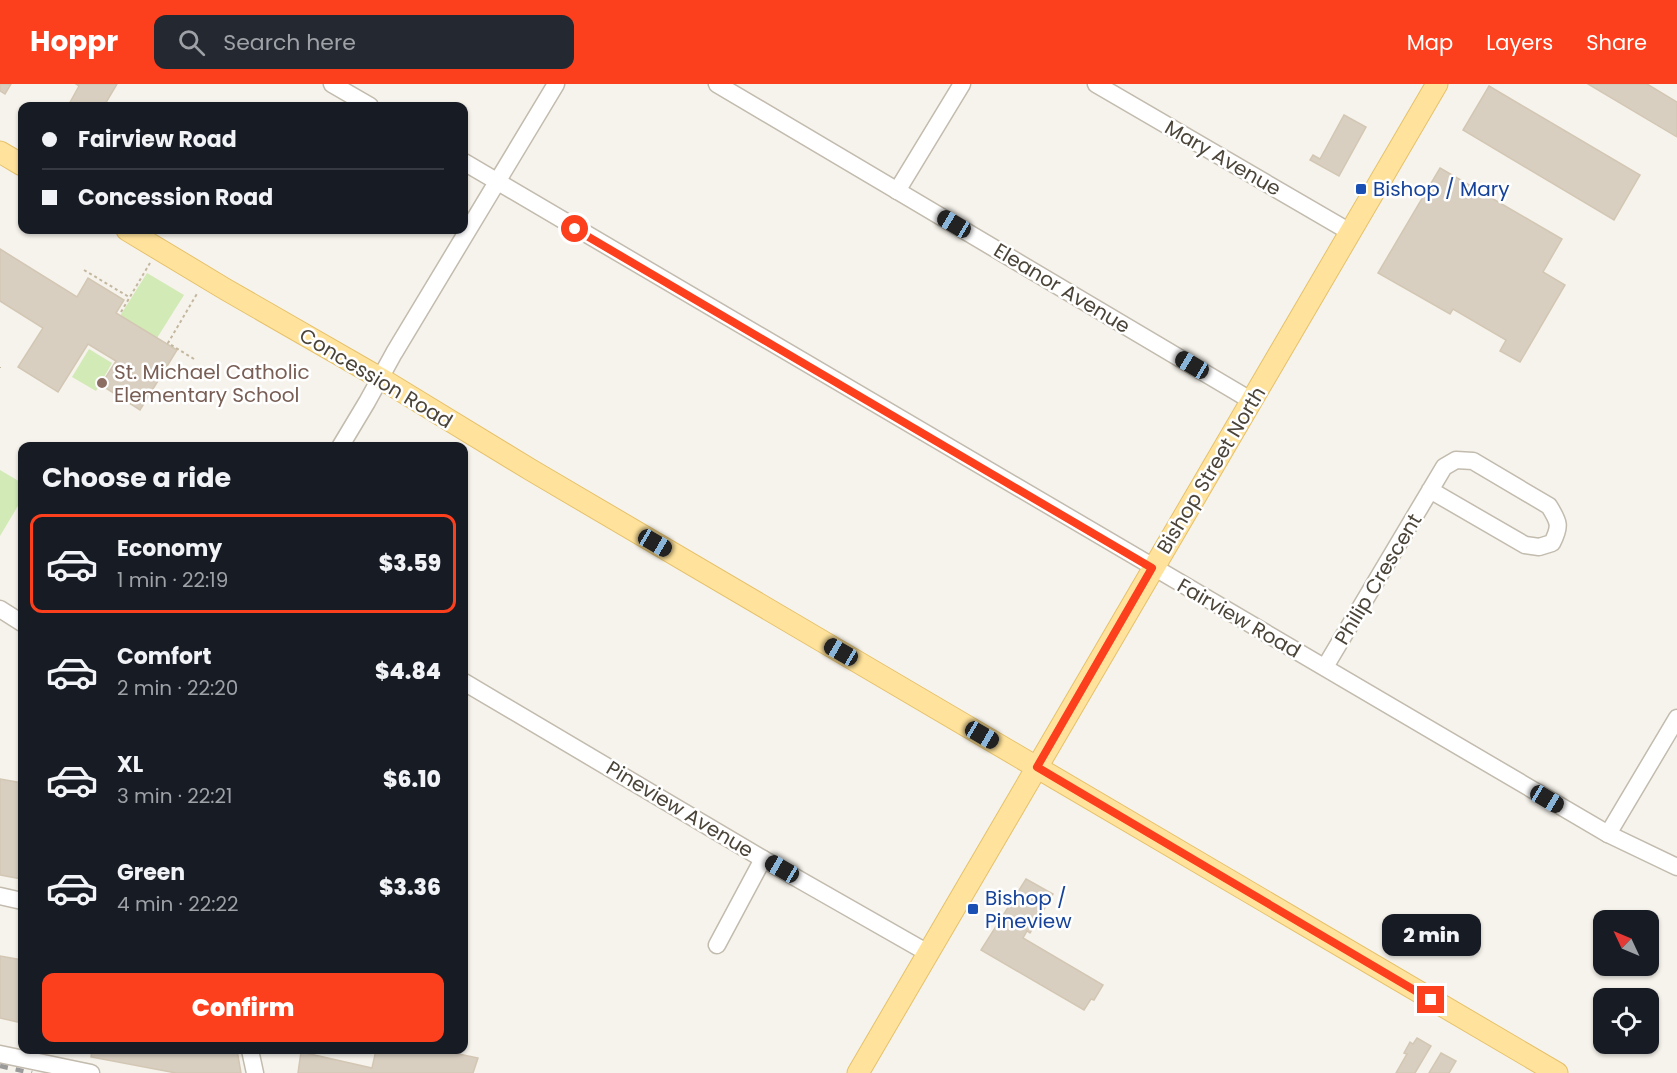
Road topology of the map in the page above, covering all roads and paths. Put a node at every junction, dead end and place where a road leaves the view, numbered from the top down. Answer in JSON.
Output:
{"nodes":[{"id":1,"x":332,"y":84,"type":"edge"},
{"id":2,"x":556,"y":84,"type":"edge"},
{"id":3,"x":717,"y":84,"type":"edge"},
{"id":4,"x":962,"y":84,"type":"edge"},
{"id":5,"x":1096,"y":84,"type":"edge"},
{"id":6,"x":1437,"y":84,"type":"edge"},
{"id":7,"x":363,"y":102,"type":"edge"},
{"id":8,"x":0,"y":152,"type":"edge"},
{"id":9,"x":18,"y":163,"type":"edge"},
{"id":10,"x":468,"y":165,"type":"edge"},
{"id":11,"x":497,"y":183,"type":"junction"},
{"id":12,"x":897,"y":191,"type":"junction"},
{"id":13,"x":468,"y":231,"type":"edge"},
{"id":14,"x":1350,"y":232,"type":"junction"},
{"id":15,"x":134,"y":234,"type":"edge"},
{"id":16,"x":466,"y":234,"type":"edge"},
{"id":17,"x":151,"y":262,"type":"dead end"},
{"id":18,"x":84,"y":270,"type":"dead end"},
{"id":19,"x":198,"y":291,"type":"dead end"},
{"id":20,"x":129,"y":297,"type":"junction"},
{"id":21,"x":121,"y":312,"type":"dead end"},
{"id":22,"x":194,"y":359,"type":"dead end"},
{"id":23,"x":380,"y":378,"type":"junction"},
{"id":24,"x":1252,"y":400,"type":"junction"},
{"id":25,"x":343,"y":442,"type":"edge"},
{"id":26,"x":1430,"y":490,"type":"junction"},
{"id":27,"x":1152,"y":568,"type":"junction"},
{"id":28,"x":0,"y":609,"type":"edge"},
{"id":29,"x":18,"y":620,"type":"edge"},
{"id":30,"x":1325,"y":667,"type":"junction"},
{"id":31,"x":468,"y":683,"type":"edge"},
{"id":32,"x":1677,"y":718,"type":"edge"},
{"id":33,"x":1037,"y":767,"type":"junction"},
{"id":34,"x":1608,"y":834,"type":"junction"},
{"id":35,"x":764,"y":859,"type":"junction"},
{"id":36,"x":1677,"y":867,"type":"edge"},
{"id":37,"x":0,"y":896,"type":"edge"},
{"id":38,"x":18,"y":900,"type":"edge"},
{"id":39,"x":717,"y":945,"type":"dead end"},
{"id":40,"x":928,"y":953,"type":"junction"},
{"id":41,"x":0,"y":1054,"type":"edge"},
{"id":42,"x":251,"y":1054,"type":"edge"},
{"id":43,"x":92,"y":1073,"type":"edge"},
{"id":44,"x":255,"y":1073,"type":"edge"},
{"id":45,"x":858,"y":1073,"type":"edge"},
{"id":46,"x":1557,"y":1073,"type":"edge"}],
"edges":[{"from":1,"to":7,"type":"street"},
{"from":2,"to":11,"type":"street"},
{"from":3,"to":12,"type":"street","name":"Eleanor Avenue"},
{"from":4,"to":12,"type":"street"},
{"from":5,"to":14,"type":"street","name":"Mary Avenue"},
{"from":6,"to":14,"type":"main road","name":"Bishop Street North"},
{"from":8,"to":9,"type":"main road"},
{"from":10,"to":11,"type":"street","name":"Fairview Road"},
{"from":11,"to":13,"type":"street"},
{"from":11,"to":27,"type":"street","name":"Fairview Road"},
{"from":12,"to":24,"type":"street","name":"Eleanor Avenue"},
{"from":14,"to":24,"type":"main road","name":"Bishop Street North"},
{"from":15,"to":23,"type":"main road","name":"Concession Road"},
{"from":16,"to":23,"type":"street"},
{"from":17,"to":20,"type":"path"},
{"from":18,"to":20,"type":"path"},
{"from":19,"to":22,"type":"path"},
{"from":20,"to":21,"type":"path"},
{"from":23,"to":25,"type":"street"},
{"from":23,"to":33,"type":"main road","name":"Concession Road"},
{"from":24,"to":27,"type":"main road","name":"Bishop Street North"},
{"from":26,"to":26,"type":"street","name":"Philip Crescent"},
{"from":26,"to":30,"type":"street","name":"Philip Crescent"},
{"from":27,"to":30,"type":"street","name":"Fairview Road"},
{"from":27,"to":33,"type":"main road","name":"Bishop Street North"},
{"from":28,"to":29,"type":"street"},
{"from":30,"to":34,"type":"street","name":"Fairview Road"},
{"from":31,"to":35,"type":"street","name":"Pineview Avenue"},
{"from":32,"to":34,"type":"street"},
{"from":33,"to":40,"type":"main road","name":"Bishop Street North"},
{"from":33,"to":46,"type":"main road","name":"Concession Road"},
{"from":34,"to":36,"type":"street","name":"Fairview Road"},
{"from":35,"to":39,"type":"street"},
{"from":35,"to":40,"type":"street","name":"Pineview Avenue"},
{"from":37,"to":38,"type":"street"},
{"from":40,"to":45,"type":"main road","name":"Bishop Street North"},
{"from":41,"to":43,"type":"street"},
{"from":42,"to":44,"type":"street"}]}
